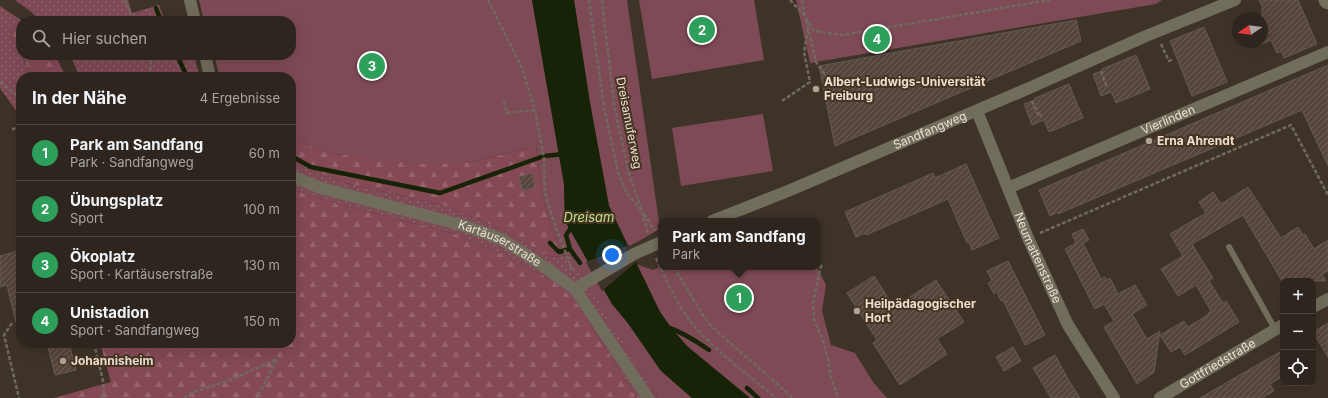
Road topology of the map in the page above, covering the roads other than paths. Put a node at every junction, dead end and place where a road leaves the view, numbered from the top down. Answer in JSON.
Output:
{"nodes":[{"id":1,"x":190,"y":0,"type":"edge"},
{"id":2,"x":1235,"y":0,"type":"edge"},
{"id":3,"x":194,"y":16,"type":"edge"},
{"id":4,"x":1328,"y":52,"type":"edge"},
{"id":5,"x":205,"y":60,"type":"edge"},
{"id":6,"x":209,"y":72,"type":"edge"},
{"id":7,"x":977,"y":111,"type":"junction"},
{"id":8,"x":296,"y":178,"type":"edge"},
{"id":9,"x":1008,"y":188,"type":"junction"},
{"id":10,"x":720,"y":218,"type":"edge"},
{"id":11,"x":656,"y":241,"type":"edge"},
{"id":12,"x":1229,"y":247,"type":"dead end"},
{"id":13,"x":575,"y":289,"type":"junction"},
{"id":14,"x":1328,"y":299,"type":"edge"},
{"id":15,"x":1316,"y":305,"type":"edge"},
{"id":16,"x":1279,"y":327,"type":"edge"},
{"id":17,"x":648,"y":398,"type":"edge"},
{"id":18,"x":1114,"y":398,"type":"edge"},
{"id":19,"x":1160,"y":398,"type":"edge"}],
"edges":[{"from":1,"to":3,"type":"street"},
{"from":2,"to":7,"type":"street","name":"Sandfangweg"},
{"from":4,"to":9,"type":"street","name":"Vierlinden"},
{"from":5,"to":6,"type":"street"},
{"from":7,"to":9,"type":"street","name":"Neumattenstraße"},
{"from":7,"to":10,"type":"street","name":"Sandfangweg"},
{"from":8,"to":13,"type":"street","name":"Kartäuserstraße"},
{"from":9,"to":18,"type":"street","name":"Neumattenstraße"},
{"from":11,"to":13,"type":"street"},
{"from":12,"to":16,"type":"lane","name":"Gottfriedstraße"},
{"from":13,"to":17,"type":"street","name":"Kartäuserstraße"},
{"from":14,"to":15,"type":"street"},
{"from":16,"to":19,"type":"street","name":"Gottfriedstraße"}]}
